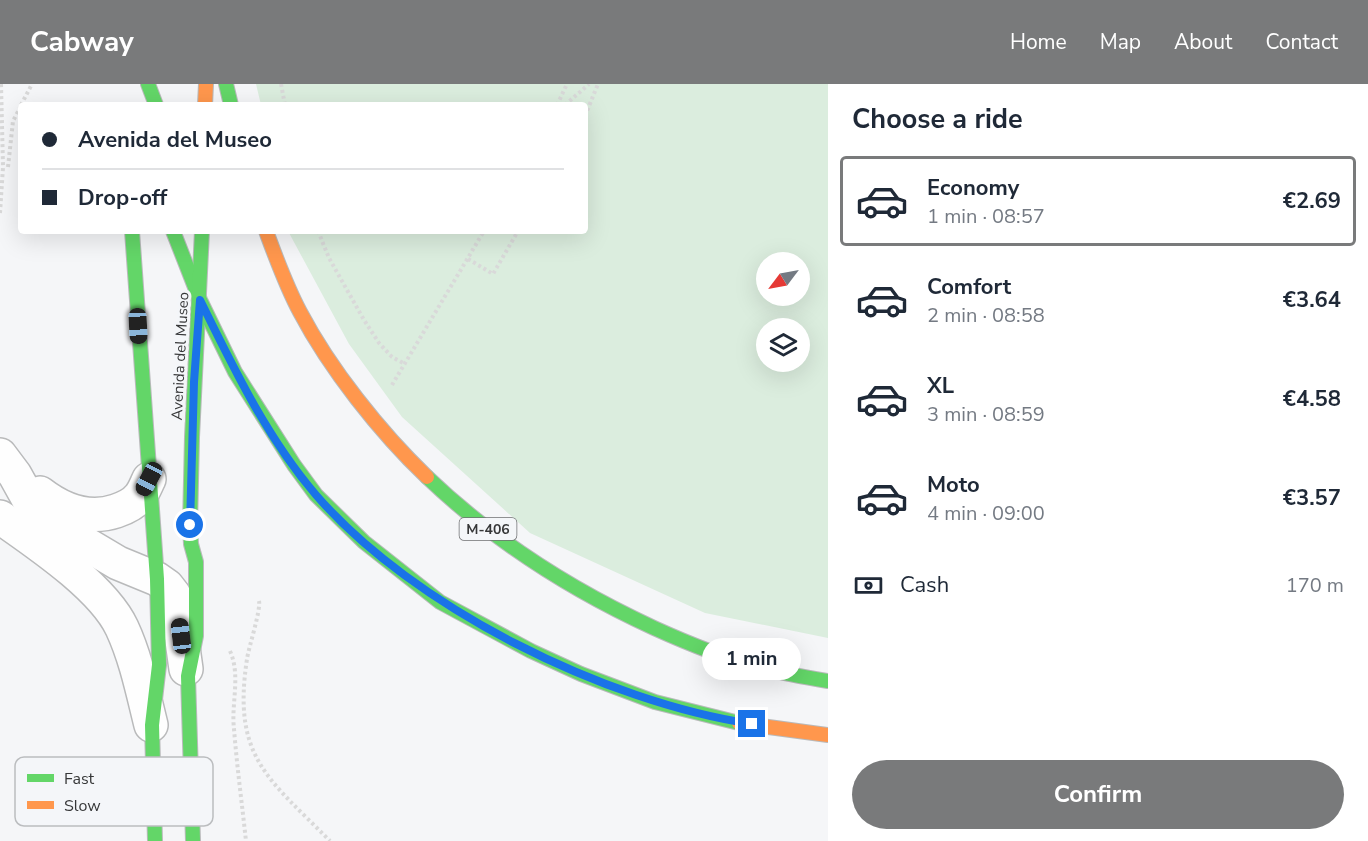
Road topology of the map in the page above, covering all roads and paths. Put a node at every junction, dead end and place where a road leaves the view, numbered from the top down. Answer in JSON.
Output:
{"nodes":[{"id":1,"x":1,"y":84,"type":"edge"},
{"id":2,"x":32,"y":84,"type":"edge"},
{"id":3,"x":147,"y":84,"type":"edge"},
{"id":4,"x":206,"y":84,"type":"edge"},
{"id":5,"x":226,"y":84,"type":"edge"},
{"id":6,"x":281,"y":84,"type":"edge"},
{"id":7,"x":567,"y":84,"type":"edge"},
{"id":8,"x":589,"y":84,"type":"edge"},
{"id":9,"x":598,"y":84,"type":"edge"},
{"id":10,"x":23,"y":102,"type":"edge"},
{"id":11,"x":139,"y":102,"type":"edge"},
{"id":12,"x":155,"y":102,"type":"edge"},
{"id":13,"x":206,"y":102,"type":"edge"},
{"id":14,"x":230,"y":102,"type":"edge"},
{"id":15,"x":284,"y":102,"type":"edge"},
{"id":16,"x":558,"y":102,"type":"edge"},
{"id":17,"x":568,"y":102,"type":"edge"},
{"id":18,"x":588,"y":109,"type":"edge"},
{"id":19,"x":18,"y":111,"type":"edge"},
{"id":20,"x":8,"y":167,"type":"dead end"},
{"id":21,"x":0,"y":213,"type":"edge"},
{"id":22,"x":132,"y":234,"type":"edge"},
{"id":23,"x":174,"y":234,"type":"edge"},
{"id":24,"x":202,"y":234,"type":"edge"},
{"id":25,"x":267,"y":234,"type":"edge"},
{"id":26,"x":319,"y":234,"type":"edge"},
{"id":27,"x":482,"y":234,"type":"edge"},
{"id":28,"x":516,"y":234,"type":"edge"},
{"id":29,"x":468,"y":258,"type":"junction"},
{"id":30,"x":200,"y":300,"type":"junction"},
{"id":31,"x":405,"y":364,"type":"junction"},
{"id":32,"x":387,"y":393,"type":"dead end"},
{"id":33,"x":8,"y":465,"type":"edge"},
{"id":34,"x":149,"y":479,"type":"junction"},
{"id":35,"x":0,"y":516,"type":"edge"},
{"id":36,"x":157,"y":579,"type":"junction"},
{"id":37,"x":259,"y":601,"type":"dead end"},
{"id":38,"x":229,"y":648,"type":"dead end"},
{"id":39,"x":188,"y":676,"type":"junction"},
{"id":40,"x":828,"y":681,"type":"edge"},
{"id":41,"x":152,"y":725,"type":"junction"},
{"id":42,"x":828,"y":735,"type":"edge"},
{"id":43,"x":153,"y":757,"type":"edge"},
{"id":44,"x":190,"y":757,"type":"edge"},
{"id":45,"x":155,"y":826,"type":"edge"},
{"id":46,"x":193,"y":826,"type":"edge"},
{"id":47,"x":155,"y":841,"type":"edge"},
{"id":48,"x":193,"y":841,"type":"edge"},
{"id":49,"x":246,"y":841,"type":"edge"},
{"id":50,"x":330,"y":841,"type":"edge"}],
"edges":[{"from":1,"to":21,"type":"path"},
{"from":2,"to":10,"type":"path"},
{"from":3,"to":11,"type":"main road"},
{"from":3,"to":12,"type":"main road"},
{"from":4,"to":13,"type":"main road"},
{"from":5,"to":14,"type":"main road"},
{"from":6,"to":15,"type":"path"},
{"from":7,"to":16,"type":"path"},
{"from":8,"to":17,"type":"path"},
{"from":9,"to":18,"type":"path"},
{"from":19,"to":20,"type":"path"},
{"from":22,"to":34,"type":"main road"},
{"from":23,"to":30,"type":"main road"},
{"from":24,"to":30,"type":"main road","name":"Avenida del Museo"},
{"from":25,"to":40,"type":"main road","number":"M-406"},
{"from":26,"to":31,"type":"path"},
{"from":27,"to":29,"type":"path"},
{"from":28,"to":29,"type":"path"},
{"from":29,"to":31,"type":"path"},
{"from":30,"to":39,"type":"main road","name":"Avenida del Museo"},
{"from":30,"to":42,"type":"main road"},
{"from":31,"to":32,"type":"path"},
{"from":33,"to":34,"type":"street"},
{"from":33,"to":36,"type":"street"},
{"from":34,"to":36,"type":"main road"},
{"from":35,"to":41,"type":"street"},
{"from":36,"to":39,"type":"street"},
{"from":36,"to":41,"type":"main road"},
{"from":37,"to":50,"type":"path"},
{"from":38,"to":49,"type":"path"},
{"from":39,"to":44,"type":"main road","name":"Avenida del Museo"},
{"from":41,"to":43,"type":"main road"},
{"from":45,"to":47,"type":"main road"},
{"from":46,"to":48,"type":"main road","name":"Avenida del Museo"}]}
